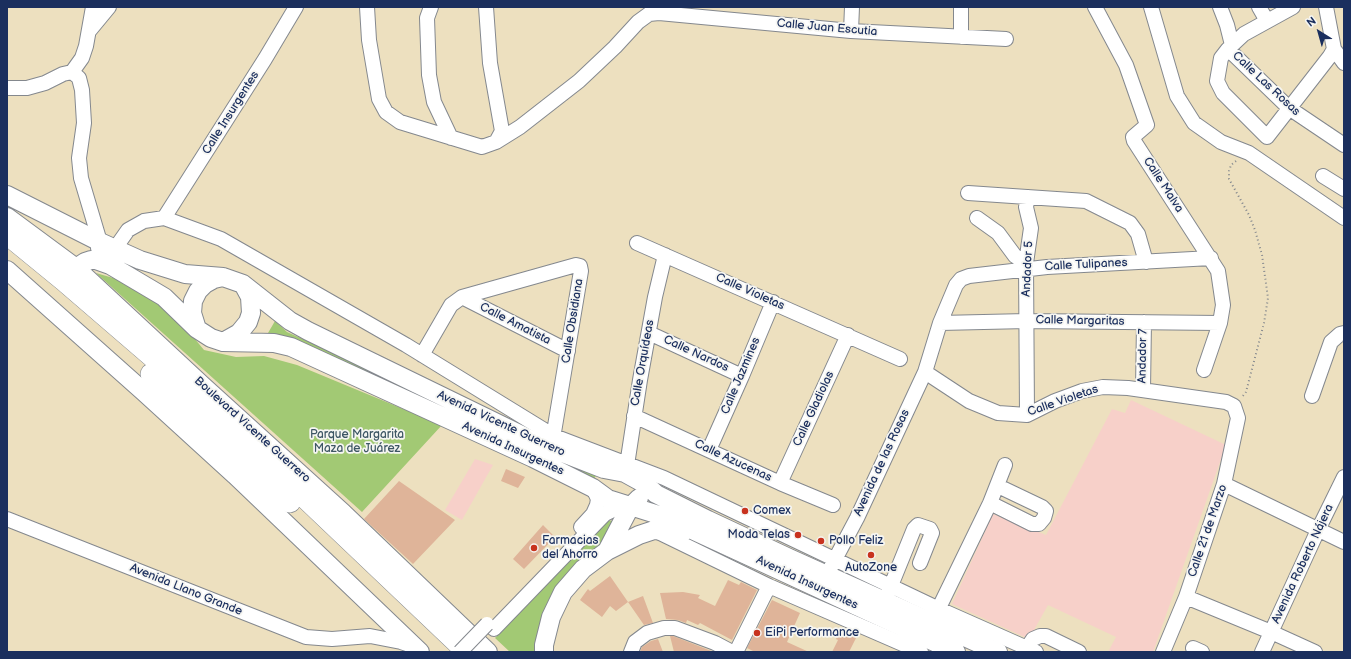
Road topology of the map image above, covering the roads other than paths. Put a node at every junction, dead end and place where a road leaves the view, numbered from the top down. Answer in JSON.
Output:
{"nodes":[{"id":1,"x":93,"y":7,"type":"edge"},
{"id":2,"x":109,"y":7,"type":"edge"},
{"id":3,"x":296,"y":7,"type":"edge"},
{"id":4,"x":367,"y":7,"type":"edge"},
{"id":5,"x":377,"y":7,"type":"edge"},
{"id":6,"x":431,"y":7,"type":"edge"},
{"id":7,"x":486,"y":7,"type":"edge"},
{"id":8,"x":852,"y":7,"type":"edge"},
{"id":9,"x":961,"y":7,"type":"edge"},
{"id":10,"x":1095,"y":7,"type":"edge"},
{"id":11,"x":1151,"y":7,"type":"edge"},
{"id":12,"x":1220,"y":7,"type":"edge"},
{"id":13,"x":1259,"y":7,"type":"edge"},
{"id":14,"x":1293,"y":7,"type":"edge"},
{"id":15,"x":1326,"y":7,"type":"edge"},
{"id":16,"x":646,"y":10,"type":"edge"},
{"id":17,"x":1267,"y":21,"type":"junction"},
{"id":18,"x":368,"y":29,"type":"junction"},
{"id":19,"x":851,"y":31,"type":"junction"},
{"id":20,"x":89,"y":32,"type":"junction"},
{"id":21,"x":961,"y":37,"type":"junction"},
{"id":22,"x":1006,"y":39,"type":"dead end"},
{"id":23,"x":1230,"y":47,"type":"junction"},
{"id":24,"x":1334,"y":49,"type":"junction"},
{"id":25,"x":1344,"y":63,"type":"edge"},
{"id":26,"x":72,"y":72,"type":"junction"},
{"id":27,"x":7,"y":88,"type":"edge"},
{"id":28,"x":1289,"y":108,"type":"junction"},
{"id":29,"x":451,"y":138,"type":"junction"},
{"id":30,"x":496,"y":142,"type":"junction"},
{"id":31,"x":1344,"y":145,"type":"edge"},
{"id":32,"x":1323,"y":176,"type":"dead end"},
{"id":33,"x":1344,"y":189,"type":"edge"},
{"id":34,"x":968,"y":193,"type":"dead end"},
{"id":35,"x":7,"y":195,"type":"edge"},
{"id":36,"x":1028,"y":197,"type":"junction"},
{"id":37,"x":7,"y":217,"type":"edge"},
{"id":38,"x":164,"y":218,"type":"junction"},
{"id":39,"x":977,"y":218,"type":"dead end"},
{"id":40,"x":1344,"y":218,"type":"edge"},
{"id":41,"x":7,"y":234,"type":"edge"},
{"id":42,"x":637,"y":243,"type":"dead end"},
{"id":43,"x":7,"y":252,"type":"edge"},
{"id":44,"x":104,"y":254,"type":"junction"},
{"id":45,"x":665,"y":255,"type":"junction"},
{"id":46,"x":1211,"y":258,"type":"junction"},
{"id":47,"x":1146,"y":262,"type":"junction"},
{"id":48,"x":1026,"y":266,"type":"junction"},
{"id":49,"x":76,"y":268,"type":"junction"},
{"id":50,"x":7,"y":270,"type":"edge"},
{"id":51,"x":224,"y":277,"type":"junction"},
{"id":52,"x":961,"y":279,"type":"joint"},
{"id":53,"x":243,"y":284,"type":"junction"},
{"id":54,"x":462,"y":297,"type":"junction"},
{"id":55,"x":773,"y":302,"type":"junction"},
{"id":56,"x":1027,"y":321,"type":"junction"},
{"id":57,"x":1144,"y":322,"type":"junction"},
{"id":58,"x":940,"y":323,"type":"junction"},
{"id":59,"x":1220,"y":323,"type":"junction"},
{"id":60,"x":197,"y":329,"type":"junction"},
{"id":61,"x":649,"y":333,"type":"junction"},
{"id":62,"x":1344,"y":333,"type":"edge"},
{"id":63,"x":848,"y":335,"type":"junction"},
{"id":64,"x":223,"y":342,"type":"junction"},
{"id":65,"x":568,"y":351,"type":"junction"},
{"id":66,"x":422,"y":355,"type":"junction"},
{"id":67,"x":900,"y":359,"type":"dead end"},
{"id":68,"x":1204,"y":370,"type":"dead end"},
{"id":69,"x":925,"y":372,"type":"junction"},
{"id":70,"x":742,"y":376,"type":"junction"},
{"id":71,"x":202,"y":385,"type":"junction"},
{"id":72,"x":1143,"y":390,"type":"junction"},
{"id":73,"x":1312,"y":396,"type":"dead end"},
{"id":74,"x":1234,"y":406,"type":"joint"},
{"id":75,"x":1027,"y":415,"type":"junction"},
{"id":76,"x":634,"y":416,"type":"junction"},
{"id":77,"x":238,"y":434,"type":"junction"},
{"id":78,"x":552,"y":442,"type":"junction"},
{"id":79,"x":709,"y":450,"type":"junction"},
{"id":80,"x":1006,"y":465,"type":"dead end"},
{"id":81,"x":629,"y":472,"type":"junction"},
{"id":82,"x":1344,"y":478,"type":"edge"},
{"id":83,"x":780,"y":483,"type":"junction"},
{"id":84,"x":1224,"y":484,"type":"junction"},
{"id":85,"x":998,"y":486,"type":"junction"},
{"id":86,"x":593,"y":488,"type":"junction"},
{"id":87,"x":990,"y":503,"type":"junction"},
{"id":88,"x":833,"y":506,"type":"dead end"},
{"id":89,"x":630,"y":507,"type":"junction"},
{"id":90,"x":7,"y":519,"type":"edge"},
{"id":91,"x":654,"y":530,"type":"junction"},
{"id":92,"x":1318,"y":530,"type":"junction"},
{"id":93,"x":691,"y":531,"type":"junction"},
{"id":94,"x":1344,"y":542,"type":"edge"},
{"id":95,"x":607,"y":550,"type":"junction"},
{"id":96,"x":836,"y":559,"type":"junction"},
{"id":97,"x":920,"y":564,"type":"dead end"},
{"id":98,"x":827,"y":575,"type":"junction"},
{"id":99,"x":769,"y":586,"type":"junction"},
{"id":100,"x":888,"y":593,"type":"junction"},
{"id":101,"x":849,"y":594,"type":"junction"},
{"id":102,"x":1186,"y":597,"type":"junction"},
{"id":103,"x":383,"y":616,"type":"junction"},
{"id":104,"x":936,"y":616,"type":"junction"},
{"id":105,"x":490,"y":626,"type":"junction"},
{"id":106,"x":1271,"y":632,"type":"junction"},
{"id":107,"x":370,"y":636,"type":"junction"},
{"id":108,"x":920,"y":643,"type":"edge"},
{"id":109,"x":417,"y":649,"type":"edge"},
{"id":110,"x":1032,"y":650,"type":"edge"},
{"id":111,"x":447,"y":652,"type":"edge"},
{"id":112,"x":460,"y":652,"type":"edge"},
{"id":113,"x":467,"y":652,"type":"edge"},
{"id":114,"x":472,"y":652,"type":"edge"},
{"id":115,"x":488,"y":652,"type":"edge"},
{"id":116,"x":544,"y":652,"type":"edge"},
{"id":117,"x":631,"y":652,"type":"edge"},
{"id":118,"x":732,"y":652,"type":"edge"},
{"id":119,"x":736,"y":652,"type":"edge"},
{"id":120,"x":932,"y":652,"type":"edge"},
{"id":121,"x":956,"y":652,"type":"edge"},
{"id":122,"x":998,"y":652,"type":"edge"},
{"id":123,"x":1079,"y":652,"type":"edge"},
{"id":124,"x":1163,"y":652,"type":"edge"},
{"id":125,"x":1262,"y":652,"type":"edge"},
{"id":126,"x":1315,"y":652,"type":"edge"}],
"edges":[{"from":1,"to":20,"type":"street"},
{"from":2,"to":20,"type":"street"},
{"from":3,"to":38,"type":"street","name":"Calle Insurgentes"},
{"from":4,"to":18,"type":"street"},
{"from":5,"to":18,"type":"street"},
{"from":6,"to":29,"type":"street"},
{"from":7,"to":30,"type":"street"},
{"from":8,"to":19,"type":"street"},
{"from":9,"to":21,"type":"street"},
{"from":10,"to":46,"type":"street","name":"Calle Malva"},
{"from":11,"to":40,"type":"street"},
{"from":12,"to":23,"type":"street","name":"Calle Las Rosas"},
{"from":13,"to":17,"type":"street"},
{"from":14,"to":17,"type":"street"},
{"from":15,"to":24,"type":"street"},
{"from":16,"to":19,"type":"street","name":"Calle Juan Escutia"},
{"from":16,"to":30,"type":"street"},
{"from":17,"to":23,"type":"street"},
{"from":18,"to":29,"type":"street"},
{"from":19,"to":21,"type":"street","name":"Calle Juan Escutia"},
{"from":20,"to":26,"type":"street"},
{"from":21,"to":22,"type":"street","name":"Calle Juan Escutia"},
{"from":23,"to":28,"type":"street","name":"Calle Las Rosas"},
{"from":23,"to":28,"type":"street"},
{"from":24,"to":25,"type":"street"},
{"from":24,"to":28,"type":"street"},
{"from":26,"to":27,"type":"street"},
{"from":26,"to":44,"type":"street"},
{"from":28,"to":31,"type":"street","name":"Calle Las Rosas"},
{"from":29,"to":30,"type":"street"},
{"from":32,"to":33,"type":"street"},
{"from":34,"to":36,"type":"street"},
{"from":35,"to":44,"type":"main road","name":"Avenida Vicente Guerrero"},
{"from":36,"to":47,"type":"street"},
{"from":36,"to":48,"type":"street","name":"Andador 5"},
{"from":37,"to":49,"type":"main road","name":"Boulevard Vicente Guerrero"},
{"from":38,"to":44,"type":"street"},
{"from":38,"to":66,"type":"street"},
{"from":39,"to":48,"type":"street"},
{"from":41,"to":77,"type":"highway","name":"Boulevard Vicente Guerrero"},
{"from":42,"to":45,"type":"street","name":"Calle Violetas"},
{"from":43,"to":111,"type":"highway"},
{"from":44,"to":49,"type":"main road"},
{"from":44,"to":51,"type":"main road","name":"Avenida Vicente Guerrero"},
{"from":44,"to":60,"type":"main road","name":"Avenida Insurgentes"},
{"from":45,"to":55,"type":"street","name":"Calle Violetas"},
{"from":45,"to":61,"type":"street","name":"Calle Orquídeas"},
{"from":46,"to":47,"type":"street","name":"Calle Tulipanes"},
{"from":46,"to":59,"type":"street","name":"Calle Malva"},
{"from":47,"to":48,"type":"street","name":"Calle Tulipanes"},
{"from":48,"to":52,"type":"street","name":"Calle Tulipanes"},
{"from":48,"to":56,"type":"street","name":"Andador 5"},
{"from":49,"to":71,"type":"main road","name":"Boulevard Vicente Guerrero"},
{"from":50,"to":103,"type":"main road"},
{"from":51,"to":53,"type":"main road","name":"Avenida Vicente Guerrero"},
{"from":51,"to":60,"type":"main road"},
{"from":52,"to":58,"type":"street","name":"Avenida de las Rosas"},
{"from":53,"to":64,"type":"main road"},
{"from":53,"to":78,"type":"main road","name":"Avenida Vicente Guerrero"},
{"from":54,"to":65,"type":"street","name":"Calle Amatista"},
{"from":54,"to":65,"type":"street","name":"Calle Obsidiana"},
{"from":54,"to":66,"type":"street"},
{"from":55,"to":63,"type":"street","name":"Calle Violetas"},
{"from":55,"to":70,"type":"street","name":"Calle Jazmines"},
{"from":56,"to":57,"type":"street","name":"Calle Margaritas"},
{"from":56,"to":58,"type":"street","name":"Calle Margaritas"},
{"from":56,"to":75,"type":"street","name":"Andador 5"},
{"from":57,"to":59,"type":"street","name":"Calle Margaritas"},
{"from":57,"to":72,"type":"street","name":"Andador 7"},
{"from":58,"to":69,"type":"street","name":"Avenida de las Rosas"},
{"from":59,"to":68,"type":"street","name":"Calle Malva"},
{"from":60,"to":64,"type":"main road","name":"Avenida Insurgentes"},
{"from":61,"to":70,"type":"street","name":"Calle Nardos"},
{"from":61,"to":76,"type":"street","name":"Calle Orquídeas"},
{"from":62,"to":73,"type":"street"},
{"from":63,"to":67,"type":"street","name":"Calle Violetas"},
{"from":63,"to":83,"type":"street","name":"Calle Gladiolas"},
{"from":64,"to":86,"type":"main road","name":"Avenida Insurgentes"},
{"from":65,"to":78,"type":"street","name":"Calle Obsidiana"},
{"from":66,"to":78,"type":"street"},
{"from":69,"to":75,"type":"street","name":"Calle Violetas"},
{"from":69,"to":96,"type":"street","name":"Avenida de las Rosas"},
{"from":70,"to":79,"type":"street","name":"Calle Jazmines"},
{"from":71,"to":77,"type":"highway"},
{"from":71,"to":115,"type":"main road","name":"Boulevard Vicente Guerrero"},
{"from":72,"to":74,"type":"street","name":"Calle Violetas"},
{"from":72,"to":75,"type":"street","name":"Calle Violetas"},
{"from":74,"to":84,"type":"street","name":"Calle 21 de Marzo"},
{"from":76,"to":79,"type":"street","name":"Calle Azucenas"},
{"from":76,"to":81,"type":"street","name":"Calle Orquídeas"},
{"from":77,"to":113,"type":"highway","name":"Boulevard Vicente Guerrero"},
{"from":78,"to":81,"type":"main road","name":"Avenida Vicente Guerrero"},
{"from":79,"to":83,"type":"street","name":"Calle Azucenas"},
{"from":80,"to":85,"type":"street"},
{"from":81,"to":89,"type":"main road"},
{"from":81,"to":96,"type":"street"},
{"from":81,"to":98,"type":"main road","name":"Avenida Vicente Guerrero"},
{"from":82,"to":92,"type":"street","name":"Avenida Roberto Nájera"},
{"from":83,"to":88,"type":"street","name":"Calle Azucenas"},
{"from":84,"to":92,"type":"street"},
{"from":84,"to":102,"type":"street","name":"Calle 21 de Marzo"},
{"from":85,"to":87,"type":"street"},
{"from":85,"to":87,"type":"street"},
{"from":86,"to":89,"type":"main road","name":"Avenida Insurgentes"},
{"from":86,"to":105,"type":"street"},
{"from":87,"to":104,"type":"street"},
{"from":89,"to":93,"type":"main road","name":"Avenida Insurgentes"},
{"from":89,"to":95,"type":"main road"},
{"from":89,"to":105,"type":"street"},
{"from":90,"to":107,"type":"street","name":"Avenida Llano Grande"},
{"from":91,"to":93,"type":"main road"},
{"from":91,"to":95,"type":"main road"},
{"from":91,"to":99,"type":"street"},
{"from":92,"to":94,"type":"street"},
{"from":92,"to":106,"type":"street","name":"Avenida Roberto Nájera"},
{"from":93,"to":101,"type":"main road","name":"Avenida Insurgentes"},
{"from":95,"to":116,"type":"main road"},
{"from":96,"to":98,"type":"street","name":"Avenida de las Rosas"},
{"from":96,"to":100,"type":"street"},
{"from":97,"to":100,"type":"street"},
{"from":98,"to":101,"type":"main road","name":"Avenida Vicente Guerrero"},
{"from":99,"to":108,"type":"street"},
{"from":99,"to":119,"type":"street"},
{"from":100,"to":101,"type":"main road","name":"Avenida Vicente Guerrero"},
{"from":100,"to":104,"type":"main road","name":"Avenida Vicente Guerrero"},
{"from":101,"to":108,"type":"main road","name":"Avenida Insurgentes"},
{"from":102,"to":106,"type":"street"},
{"from":102,"to":124,"type":"street","name":"Calle 21 de Marzo"},
{"from":103,"to":107,"type":"street"},
{"from":103,"to":109,"type":"main road"},
{"from":104,"to":110,"type":"street"},
{"from":104,"to":122,"type":"main road","name":"Avenida Vicente Guerrero"},
{"from":105,"to":112,"type":"street","bridge":true},
{"from":105,"to":114,"type":"street"},
{"from":106,"to":125,"type":"street","name":"Avenida Roberto Nájera"},
{"from":106,"to":126,"type":"street"},
{"from":107,"to":109,"type":"street","name":"Avenida Llano Grande"},
{"from":108,"to":120,"type":"main road"},
{"from":108,"to":121,"type":"main road","name":"Avenida Insurgentes"},
{"from":110,"to":123,"type":"street"},
{"from":117,"to":118,"type":"street"}]}
